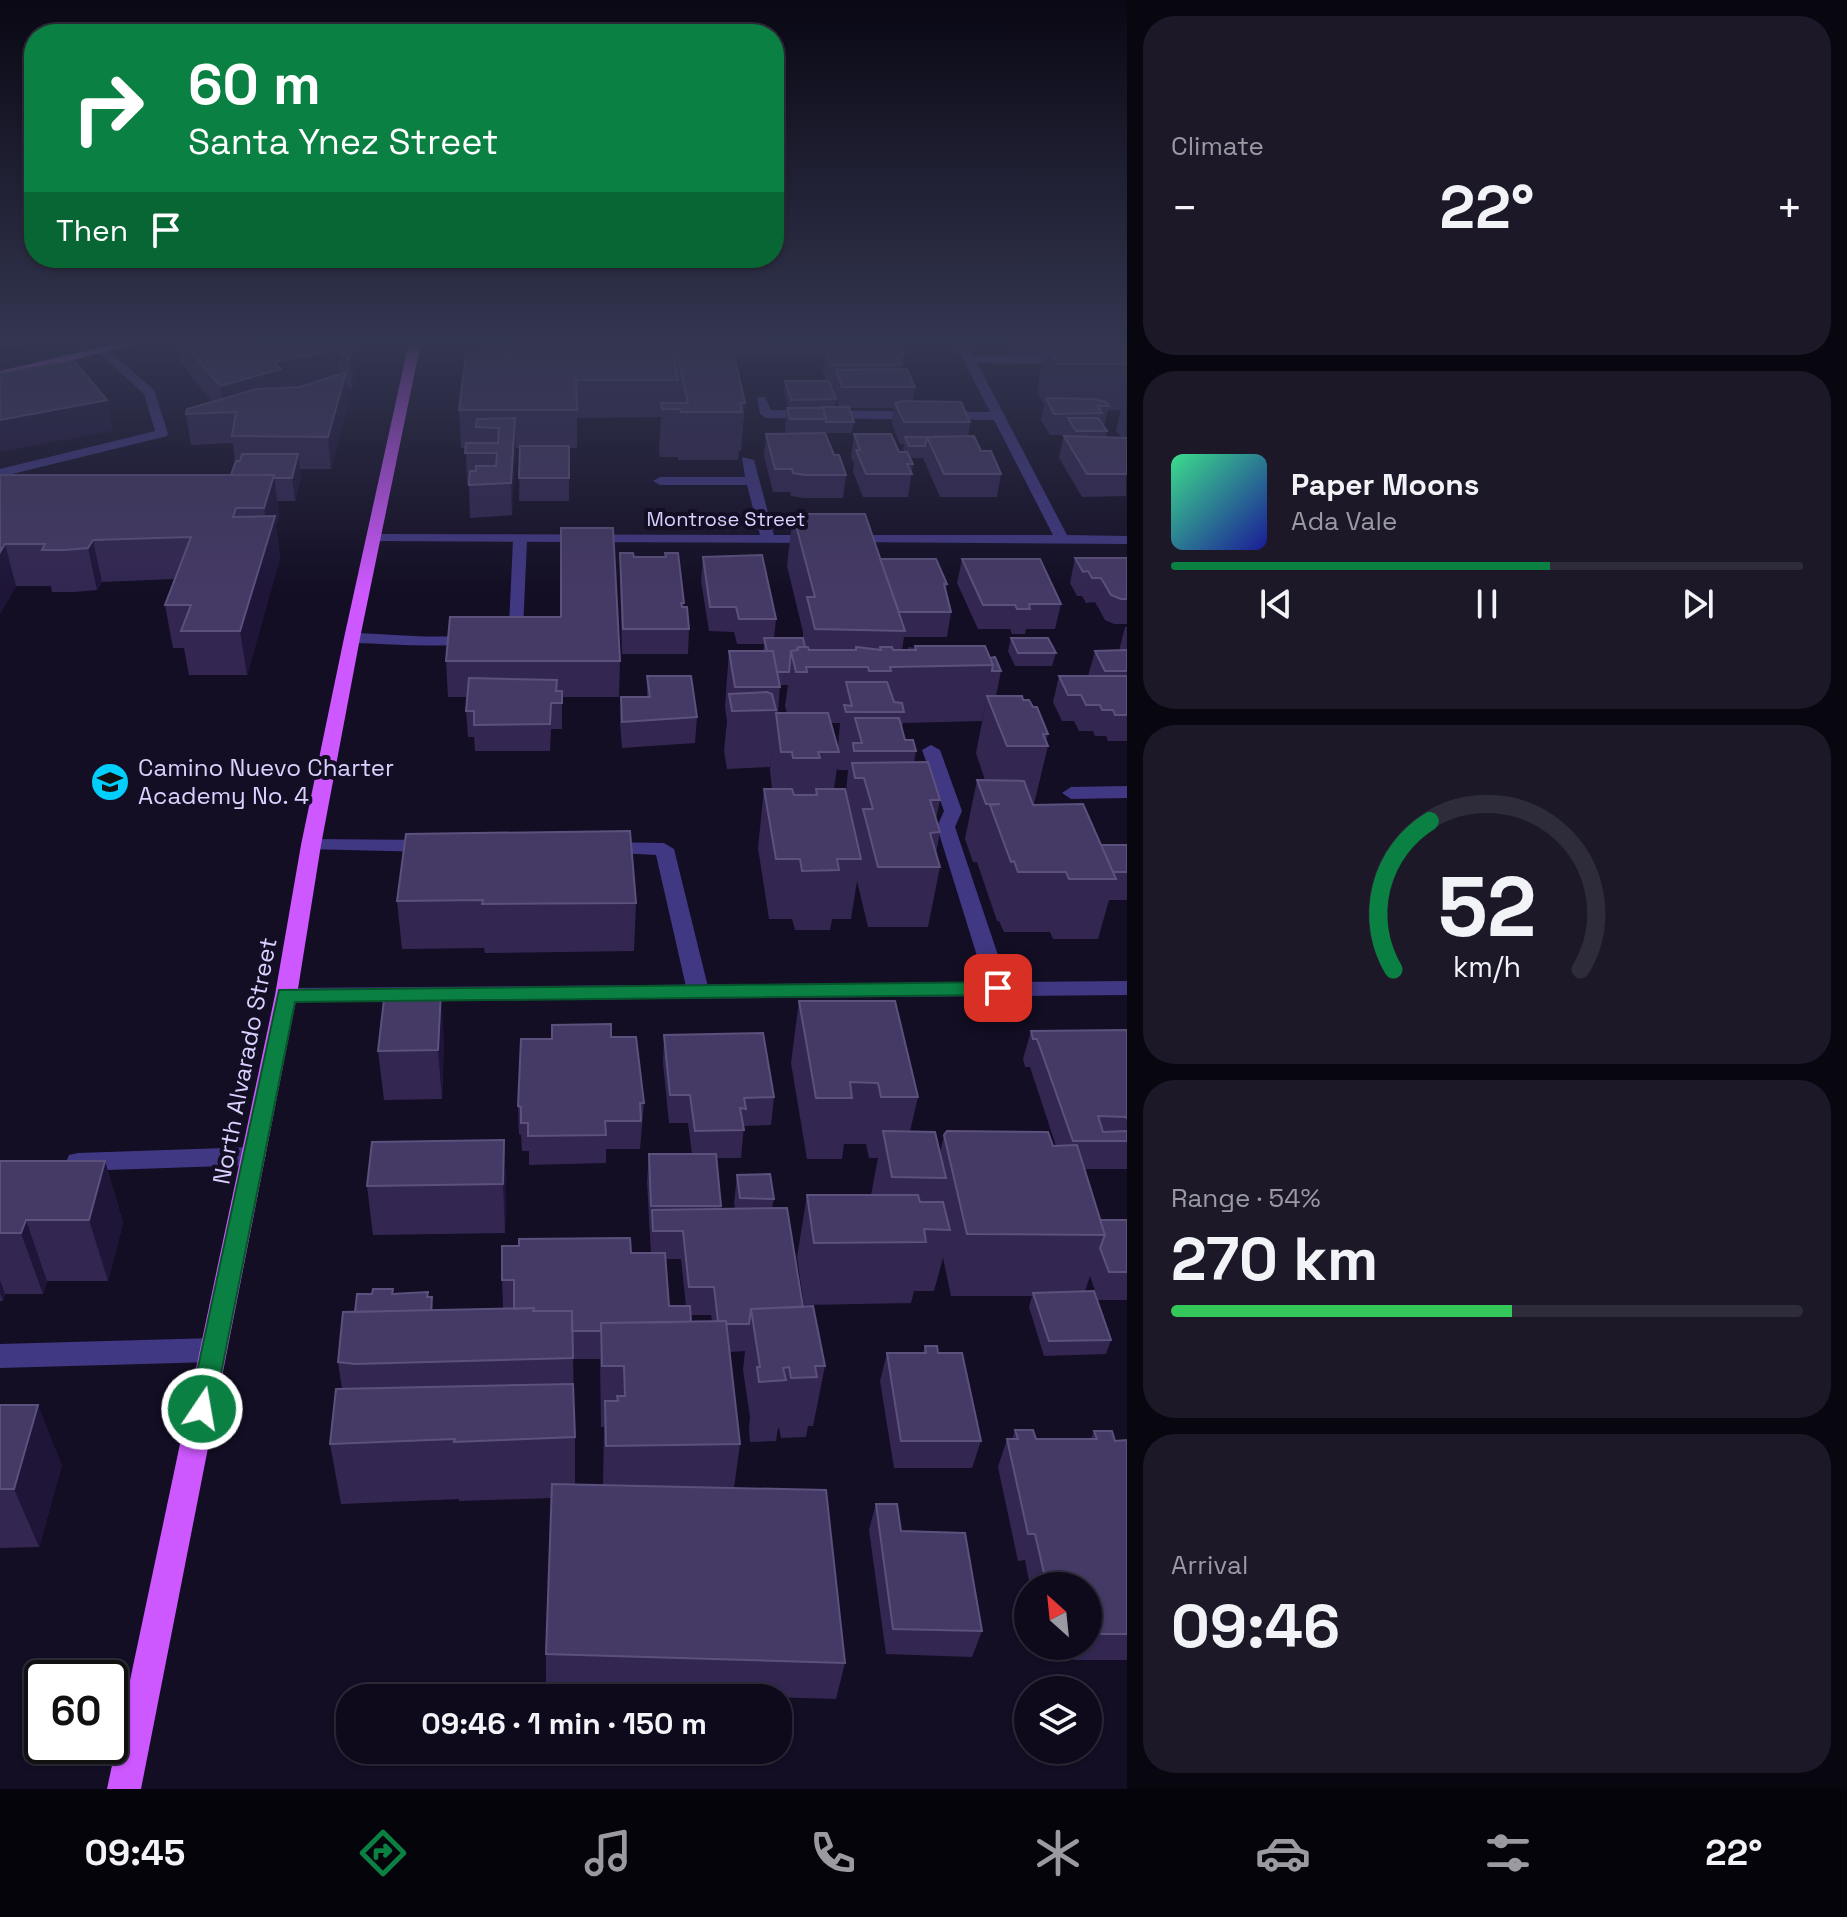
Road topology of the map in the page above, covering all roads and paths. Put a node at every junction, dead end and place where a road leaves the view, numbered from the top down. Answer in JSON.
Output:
{"nodes":[{"id":1,"x":160,"y":425,"type":"edge"},
{"id":2,"x":397,"y":425,"type":"edge"},
{"id":3,"x":1005,"y":425,"type":"edge"},
{"id":4,"x":747,"y":460,"type":"dead end"},
{"id":5,"x":0,"y":473,"type":"edge"},
{"id":6,"x":660,"y":481,"type":"dead end"},
{"id":7,"x":751,"y":481,"type":"junction"},
{"id":8,"x":373,"y":538,"type":"junction"},
{"id":9,"x":768,"y":539,"type":"junction"},
{"id":10,"x":1062,"y":539,"type":"junction"},
{"id":11,"x":520,"y":540,"type":"junction"},
{"id":12,"x":1127,"y":540,"type":"edge"},
{"id":13,"x":352,"y":638,"type":"junction"},
{"id":14,"x":931,"y":750,"type":"dead end"},
{"id":15,"x":1127,"y":792,"type":"edge"},
{"id":16,"x":1071,"y":793,"type":"dead end"},
{"id":17,"x":311,"y":845,"type":"junction"},
{"id":18,"x":444,"y":846,"type":"edge"},
{"id":19,"x":585,"y":848,"type":"edge"},
{"id":20,"x":998,"y":988,"type":"junction"},
{"id":21,"x":1127,"y":988,"type":"edge"},
{"id":22,"x":698,"y":991,"type":"junction"},
{"id":23,"x":286,"y":995,"type":"junction"},
{"id":24,"x":254,"y":1156,"type":"junction"},
{"id":25,"x":60,"y":1163,"type":"edge"},
{"id":26,"x":214,"y":1350,"type":"junction"},
{"id":27,"x":0,"y":1356,"type":"edge"},
{"id":28,"x":124,"y":1789,"type":"edge"}],
"edges":[{"from":1,"to":5,"type":"street"},
{"from":2,"to":8,"type":"main road","name":"North Alvarado Street"},
{"from":3,"to":10,"type":"street"},
{"from":4,"to":7,"type":"street"},
{"from":6,"to":7,"type":"street"},
{"from":7,"to":9,"type":"street"},
{"from":8,"to":11,"type":"street","name":"Montrose Street"},
{"from":8,"to":13,"type":"main road","name":"North Alvarado Street"},
{"from":9,"to":10,"type":"street","name":"Montrose Street"},
{"from":9,"to":11,"type":"street","name":"Montrose Street"},
{"from":10,"to":12,"type":"street","name":"Montrose Street"},
{"from":11,"to":13,"type":"street"},
{"from":13,"to":17,"type":"main road","name":"North Alvarado Street"},
{"from":14,"to":20,"type":"street"},
{"from":15,"to":16,"type":"street"},
{"from":17,"to":18,"type":"street"},
{"from":17,"to":23,"type":"main road","name":"North Alvarado Street"},
{"from":19,"to":22,"type":"street"},
{"from":20,"to":21,"type":"street"},
{"from":20,"to":22,"type":"street"},
{"from":22,"to":23,"type":"street"},
{"from":23,"to":24,"type":"main road","name":"North Alvarado Street"},
{"from":24,"to":25,"type":"street"},
{"from":24,"to":26,"type":"main road","name":"North Alvarado Street"},
{"from":26,"to":27,"type":"street"},
{"from":26,"to":28,"type":"main road","name":"North Alvarado Street"}]}
